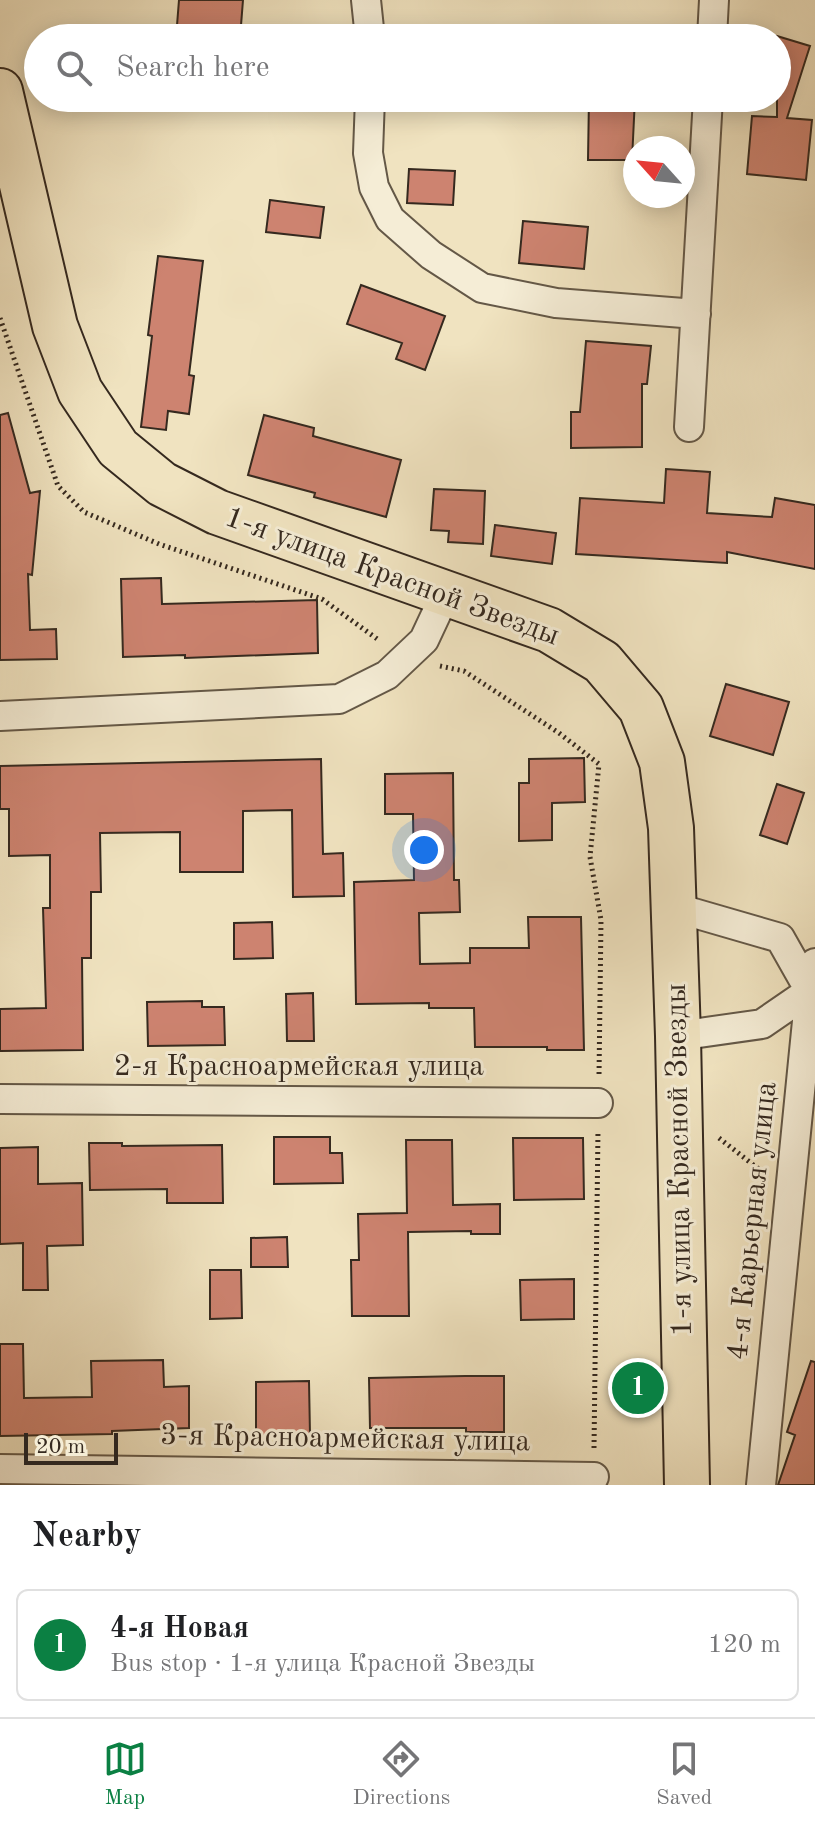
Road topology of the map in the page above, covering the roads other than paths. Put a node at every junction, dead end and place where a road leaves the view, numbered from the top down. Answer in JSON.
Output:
{"nodes":[{"id":1,"x":366,"y":0,"type":"edge"},
{"id":2,"x":714,"y":0,"type":"edge"},
{"id":3,"x":369,"y":24,"type":"edge"},
{"id":4,"x":713,"y":24,"type":"edge"},
{"id":5,"x":0,"y":91,"type":"edge"},
{"id":6,"x":369,"y":112,"type":"edge"},
{"id":7,"x":707,"y":112,"type":"edge"},
{"id":8,"x":696,"y":314,"type":"junction"},
{"id":9,"x":689,"y":427,"type":"dead end"},
{"id":10,"x":446,"y":593,"type":"junction"},
{"id":11,"x":0,"y":716,"type":"edge"},
{"id":12,"x":673,"y":907,"type":"junction"},
{"id":13,"x":815,"y":963,"type":"edge"},
{"id":14,"x":813,"y":993,"type":"edge"},
{"id":15,"x":678,"y":1036,"type":"junction"},
{"id":16,"x":0,"y":1099,"type":"edge"},
{"id":17,"x":598,"y":1103,"type":"road end"},
{"id":18,"x":0,"y":1469,"type":"edge"},
{"id":19,"x":594,"y":1477,"type":"road end"},
{"id":20,"x":687,"y":1485,"type":"edge"},
{"id":21,"x":761,"y":1485,"type":"edge"}],
"edges":[{"from":1,"to":3,"type":"street"},
{"from":2,"to":4,"type":"street"},
{"from":5,"to":10,"type":"main road","name":"1-я улица Красной Звезды"},
{"from":6,"to":8,"type":"street"},
{"from":7,"to":8,"type":"street"},
{"from":8,"to":9,"type":"street"},
{"from":10,"to":11,"type":"street"},
{"from":10,"to":12,"type":"main road","name":"1-я улица Красной Звезды"},
{"from":12,"to":14,"type":"street"},
{"from":12,"to":15,"type":"main road","name":"1-я улица Красной Звезды"},
{"from":13,"to":14,"type":"street","name":"4-я Карьерная улица"},
{"from":14,"to":15,"type":"street"},
{"from":14,"to":21,"type":"street","name":"4-я Карьерная улица"},
{"from":15,"to":20,"type":"main road","name":"1-я улица Красной Звезды"},
{"from":16,"to":17,"type":"street","name":"2-я Красноармейская улица"},
{"from":18,"to":19,"type":"street","name":"3-я Красноармейская улица"}]}
